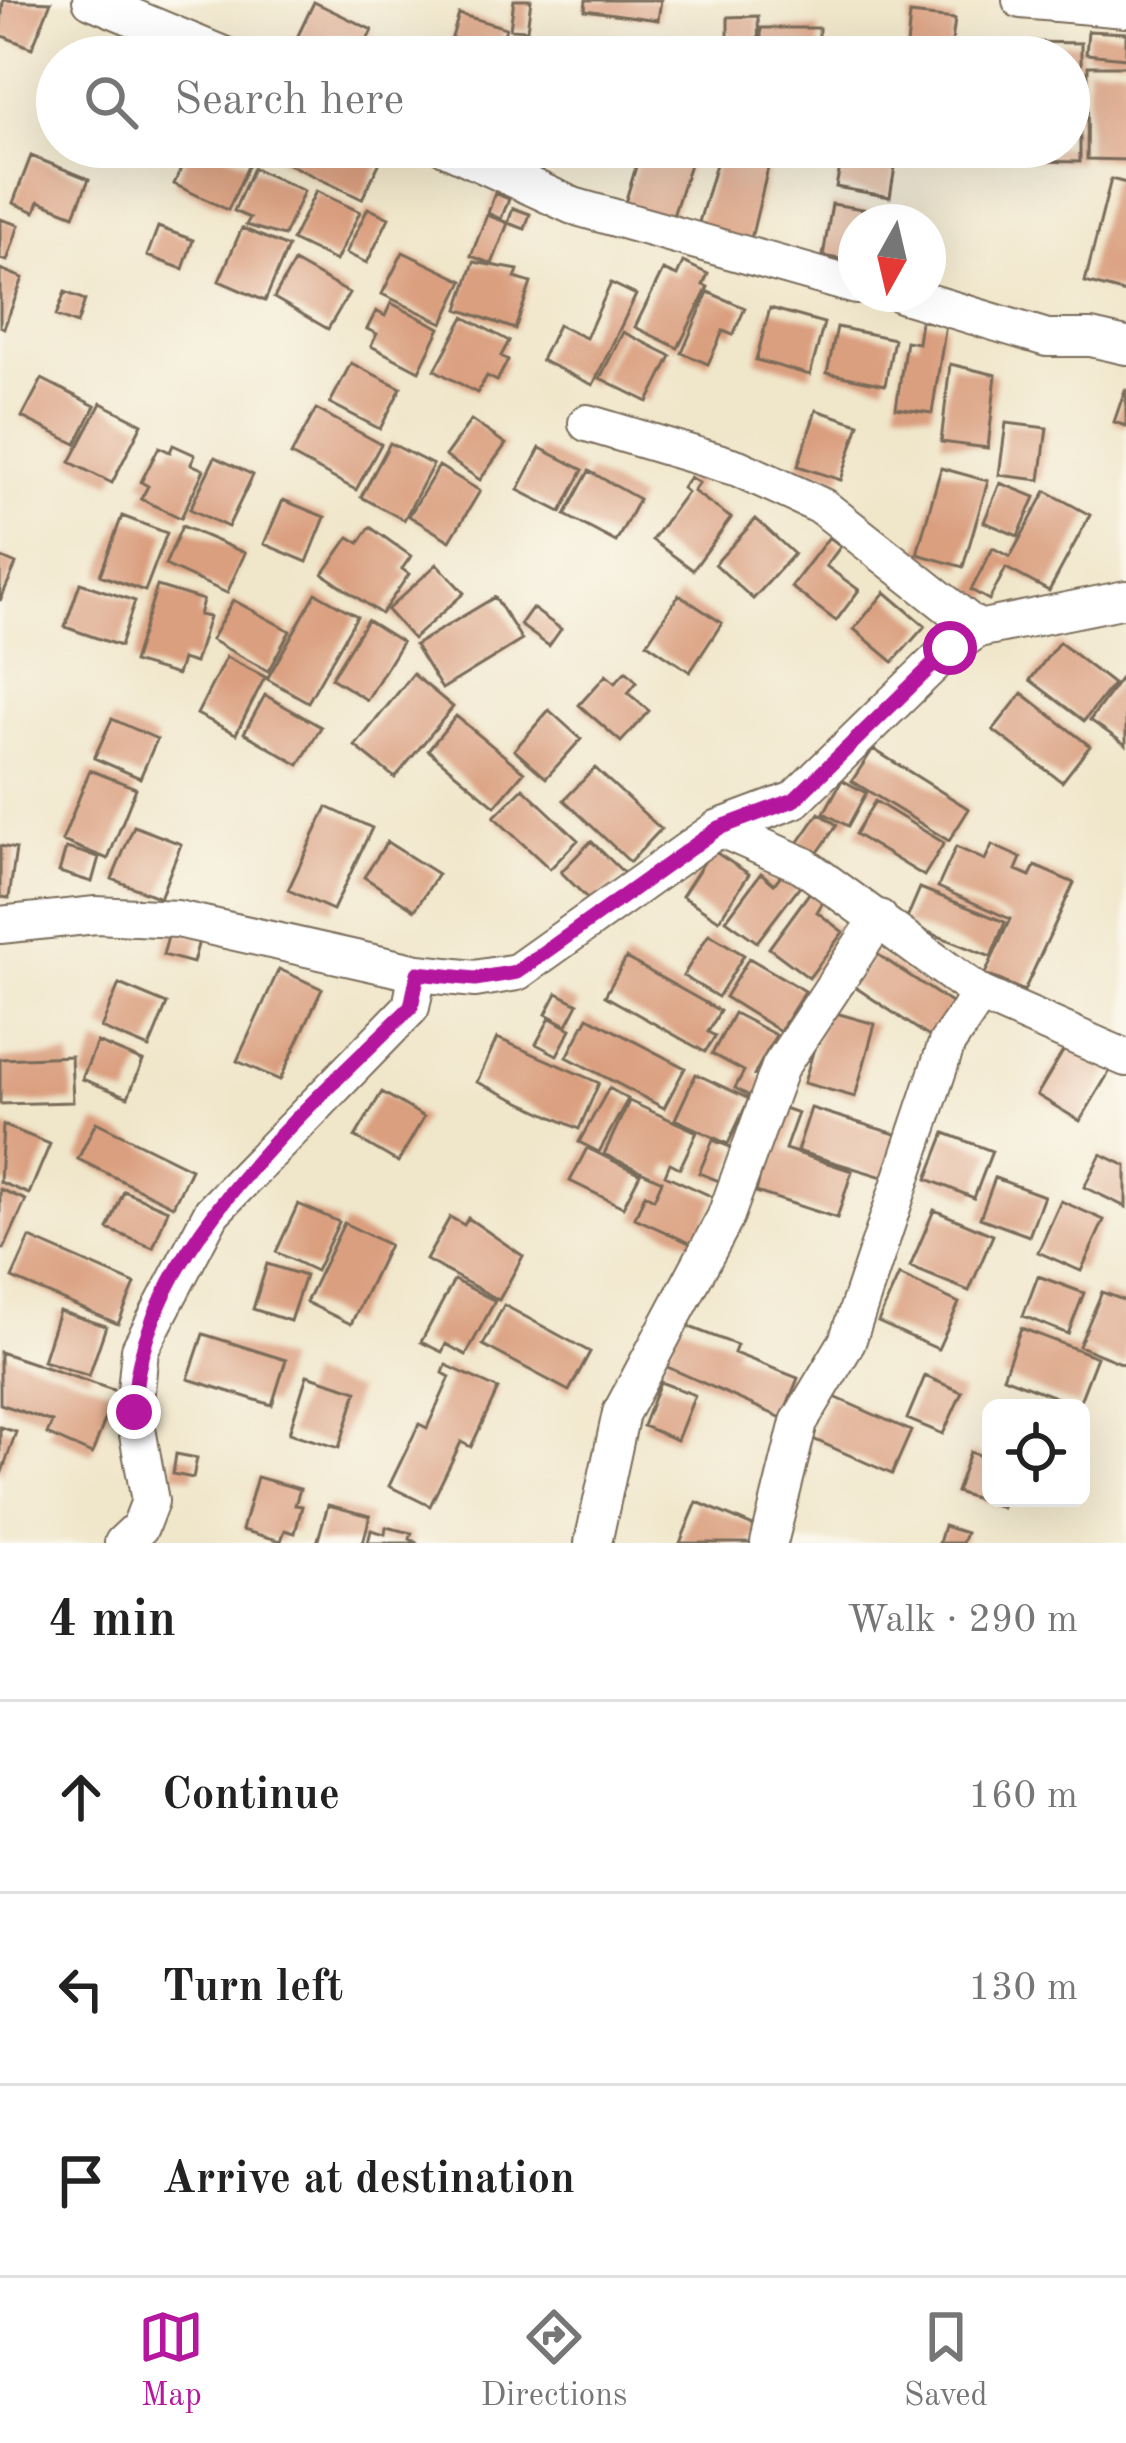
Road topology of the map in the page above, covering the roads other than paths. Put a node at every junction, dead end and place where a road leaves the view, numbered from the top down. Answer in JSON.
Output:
{"nodes":[{"id":1,"x":91,"y":0,"type":"edge"},
{"id":2,"x":1021,"y":0,"type":"edge"},
{"id":3,"x":1126,"y":10,"type":"edge"},
{"id":4,"x":178,"y":36,"type":"edge"},
{"id":5,"x":491,"y":168,"type":"edge"},
{"id":6,"x":838,"y":281,"type":"edge"},
{"id":7,"x":946,"y":310,"type":"edge"},
{"id":8,"x":1126,"y":346,"type":"edge"},
{"id":9,"x":587,"y":423,"type":"dead end"},
{"id":10,"x":1126,"y":599,"type":"edge"},
{"id":11,"x":978,"y":629,"type":"junction"},
{"id":12,"x":719,"y":828,"type":"junction"},
{"id":13,"x":879,"y":918,"type":"junction"},
{"id":14,"x":0,"y":925,"type":"edge"},
{"id":15,"x":418,"y":973,"type":"junction"},
{"id":16,"x":980,"y":994,"type":"junction"},
{"id":17,"x":1126,"y":1058,"type":"edge"},
{"id":18,"x":123,"y":1543,"type":"edge"},
{"id":19,"x":593,"y":1543,"type":"edge"},
{"id":20,"x":769,"y":1543,"type":"edge"}],
"edges":[{"from":1,"to":4,"type":"street"},
{"from":2,"to":3,"type":"street"},
{"from":5,"to":6,"type":"street"},
{"from":7,"to":8,"type":"street"},
{"from":9,"to":11,"type":"street"},
{"from":10,"to":11,"type":"street"},
{"from":11,"to":12,"type":"street"},
{"from":12,"to":13,"type":"street"},
{"from":12,"to":15,"type":"street"},
{"from":13,"to":16,"type":"street"},
{"from":13,"to":19,"type":"street"},
{"from":14,"to":15,"type":"street"},
{"from":15,"to":18,"type":"street"},
{"from":16,"to":17,"type":"street"},
{"from":16,"to":20,"type":"street"}]}
